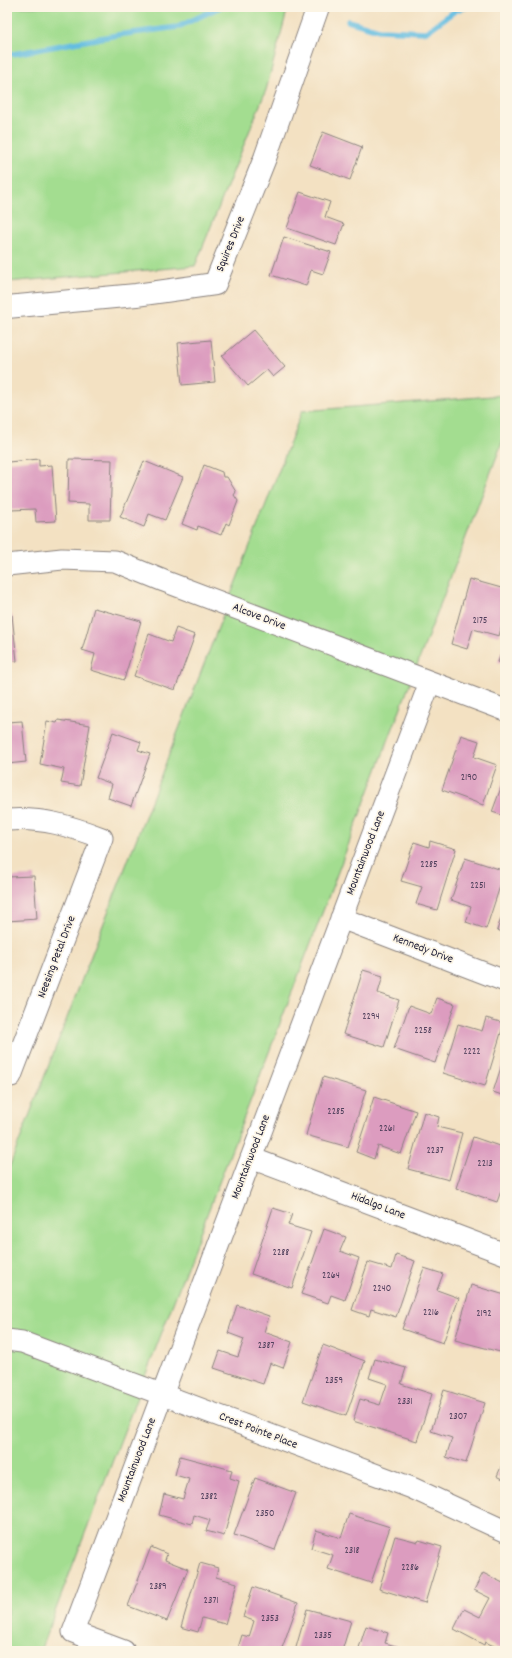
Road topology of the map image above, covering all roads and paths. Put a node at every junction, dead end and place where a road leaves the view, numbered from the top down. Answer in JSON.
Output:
{"nodes":[{"id":1,"x":318,"y":7,"type":"edge"},
{"id":2,"x":7,"y":307,"type":"edge"},
{"id":3,"x":7,"y":565,"type":"edge"},
{"id":4,"x":430,"y":682,"type":"junction"},
{"id":5,"x":505,"y":710,"type":"edge"},
{"id":6,"x":7,"y":820,"type":"edge"},
{"id":7,"x":341,"y":918,"type":"junction"},
{"id":8,"x":505,"y":981,"type":"edge"},
{"id":9,"x":9,"y":1076,"type":"edge"},
{"id":10,"x":251,"y":1158,"type":"junction"},
{"id":11,"x":505,"y":1254,"type":"edge"},
{"id":12,"x":7,"y":1340,"type":"edge"},
{"id":13,"x":162,"y":1395,"type":"junction"},
{"id":14,"x":505,"y":1531,"type":"edge"},
{"id":15,"x":124,"y":1651,"type":"edge"}],
"edges":[{"from":1,"to":2,"type":"street","name":"Squires Drive"},
{"from":3,"to":4,"type":"street","name":"Alcove Drive"},
{"from":4,"to":5,"type":"street","name":"Alcove Drive"},
{"from":4,"to":7,"type":"street","name":"Mountainwood Lane"},
{"from":6,"to":9,"type":"street","name":"Neesing Petal Drive"},
{"from":7,"to":8,"type":"street","name":"Kennedy Drive"},
{"from":7,"to":10,"type":"street","name":"Mountainwood Lane"},
{"from":10,"to":11,"type":"street","name":"Hidalgo Lane"},
{"from":10,"to":13,"type":"street","name":"Mountainwood Lane"},
{"from":12,"to":13,"type":"street","name":"Crest Pointe Place"},
{"from":13,"to":14,"type":"street","name":"Crest Pointe Place"},
{"from":13,"to":15,"type":"street","name":"Mountainwood Lane"}]}
